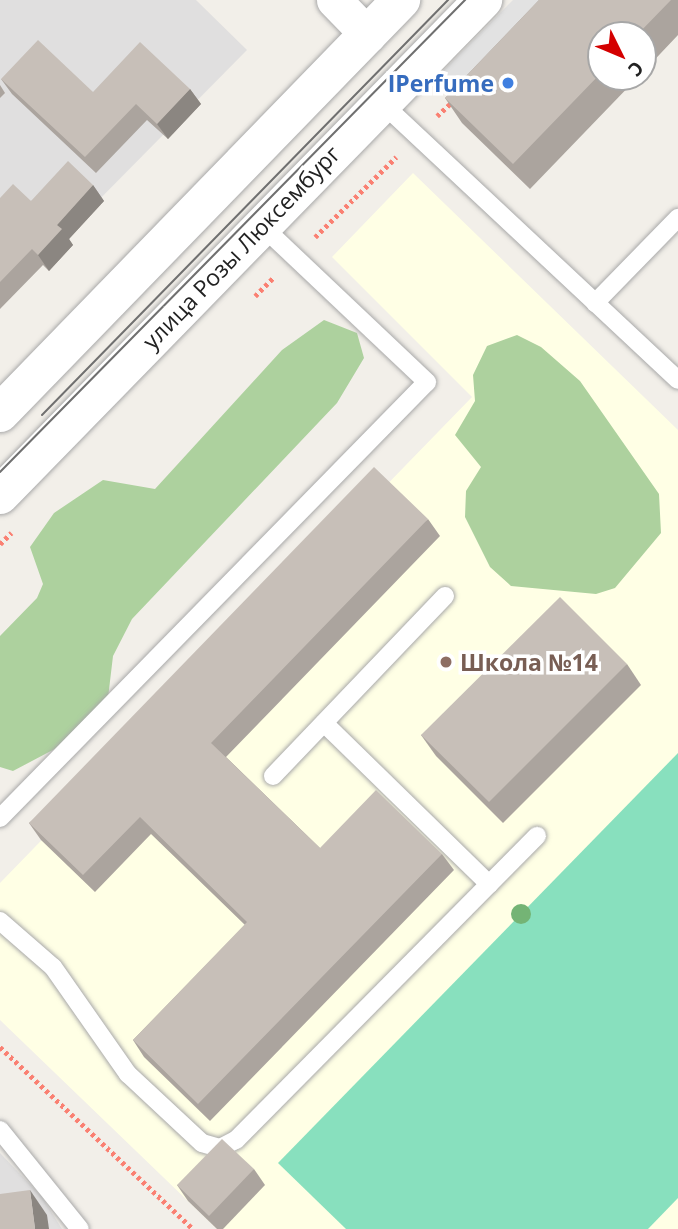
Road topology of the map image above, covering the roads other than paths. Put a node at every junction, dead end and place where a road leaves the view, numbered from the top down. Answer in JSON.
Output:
{"nodes":[{"id":1,"x":334,"y":0,"type":"edge"},
{"id":2,"x":401,"y":0,"type":"edge"},
{"id":3,"x":483,"y":0,"type":"edge"},
{"id":4,"x":368,"y":35,"type":"junction"},
{"id":5,"x":382,"y":103,"type":"junction"},
{"id":6,"x":678,"y":218,"type":"edge"},
{"id":7,"x":261,"y":225,"type":"junction"},
{"id":8,"x":595,"y":303,"type":"junction"},
{"id":9,"x":678,"y":380,"type":"edge"},
{"id":10,"x":0,"y":413,"type":"edge"},
{"id":11,"x":0,"y":495,"type":"edge"},
{"id":12,"x":445,"y":596,"type":"dead end"},
{"id":13,"x":324,"y":723,"type":"junction"},
{"id":14,"x":273,"y":776,"type":"dead end"},
{"id":15,"x":0,"y":818,"type":"edge"},
{"id":16,"x":537,"y":836,"type":"dead end"},
{"id":17,"x":489,"y":884,"type":"junction"},
{"id":18,"x":0,"y":921,"type":"edge"},
{"id":19,"x":0,"y":1130,"type":"edge"},
{"id":20,"x":80,"y":1229,"type":"edge"}],
"edges":[{"from":1,"to":4,"type":"street"},
{"from":2,"to":4,"type":"street"},
{"from":3,"to":5,"type":"street","name":"улица Розы Люксембург"},
{"from":4,"to":10,"type":"street"},
{"from":5,"to":7,"type":"street","name":"улица Розы Люксембург"},
{"from":5,"to":8,"type":"lane"},
{"from":6,"to":8,"type":"lane"},
{"from":7,"to":11,"type":"street","name":"улица Розы Люксембург"},
{"from":7,"to":15,"type":"lane"},
{"from":8,"to":9,"type":"lane"},
{"from":12,"to":13,"type":"lane"},
{"from":13,"to":14,"type":"lane"},
{"from":13,"to":17,"type":"lane"},
{"from":16,"to":17,"type":"lane"},
{"from":17,"to":18,"type":"lane"},
{"from":19,"to":20,"type":"lane"}]}
